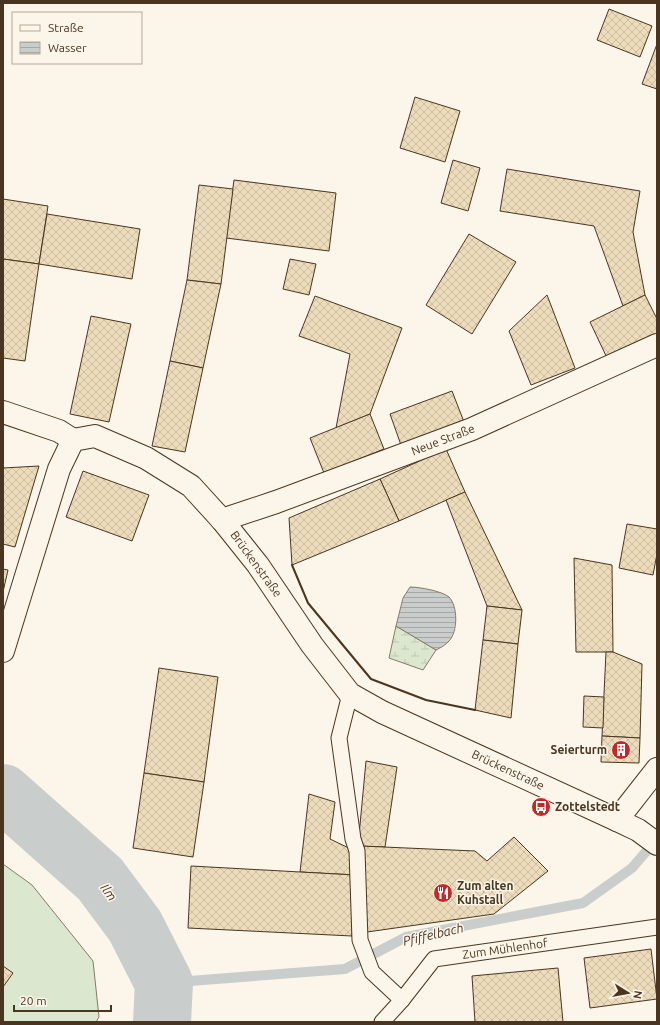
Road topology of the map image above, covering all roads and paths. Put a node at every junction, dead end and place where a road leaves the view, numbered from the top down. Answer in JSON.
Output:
{"nodes":[{"id":1,"x":657,"y":345,"type":"edge"},
{"id":2,"x":3,"y":412,"type":"edge"},
{"id":3,"x":73,"y":440,"type":"junction"},
{"id":4,"x":222,"y":520,"type":"junction"},
{"id":5,"x":3,"y":651,"type":"edge"},
{"id":6,"x":350,"y":694,"type":"junction"},
{"id":7,"x":657,"y":769,"type":"edge"},
{"id":8,"x":617,"y":820,"type":"junction"},
{"id":9,"x":657,"y":844,"type":"edge"},
{"id":10,"x":657,"y":927,"type":"edge"},
{"id":11,"x":402,"y":1000,"type":"junction"},
{"id":12,"x":382,"y":1022,"type":"edge"}],
"edges":[{"from":1,"to":4,"type":"street","name":"Neue Straße"},
{"from":2,"to":3,"type":"street"},
{"from":3,"to":4,"type":"street","name":"Brückenstraße"},
{"from":3,"to":5,"type":"street"},
{"from":4,"to":6,"type":"street","name":"Brückenstraße"},
{"from":6,"to":8,"type":"street","name":"Brückenstraße"},
{"from":6,"to":11,"type":"lane"},
{"from":7,"to":8,"type":"street"},
{"from":8,"to":9,"type":"street","name":"Brückenstraße"},
{"from":10,"to":11,"type":"lane","name":"Zum Mühlenhof"},
{"from":11,"to":12,"type":"lane","name":"Zum Mühlenhof"}]}
